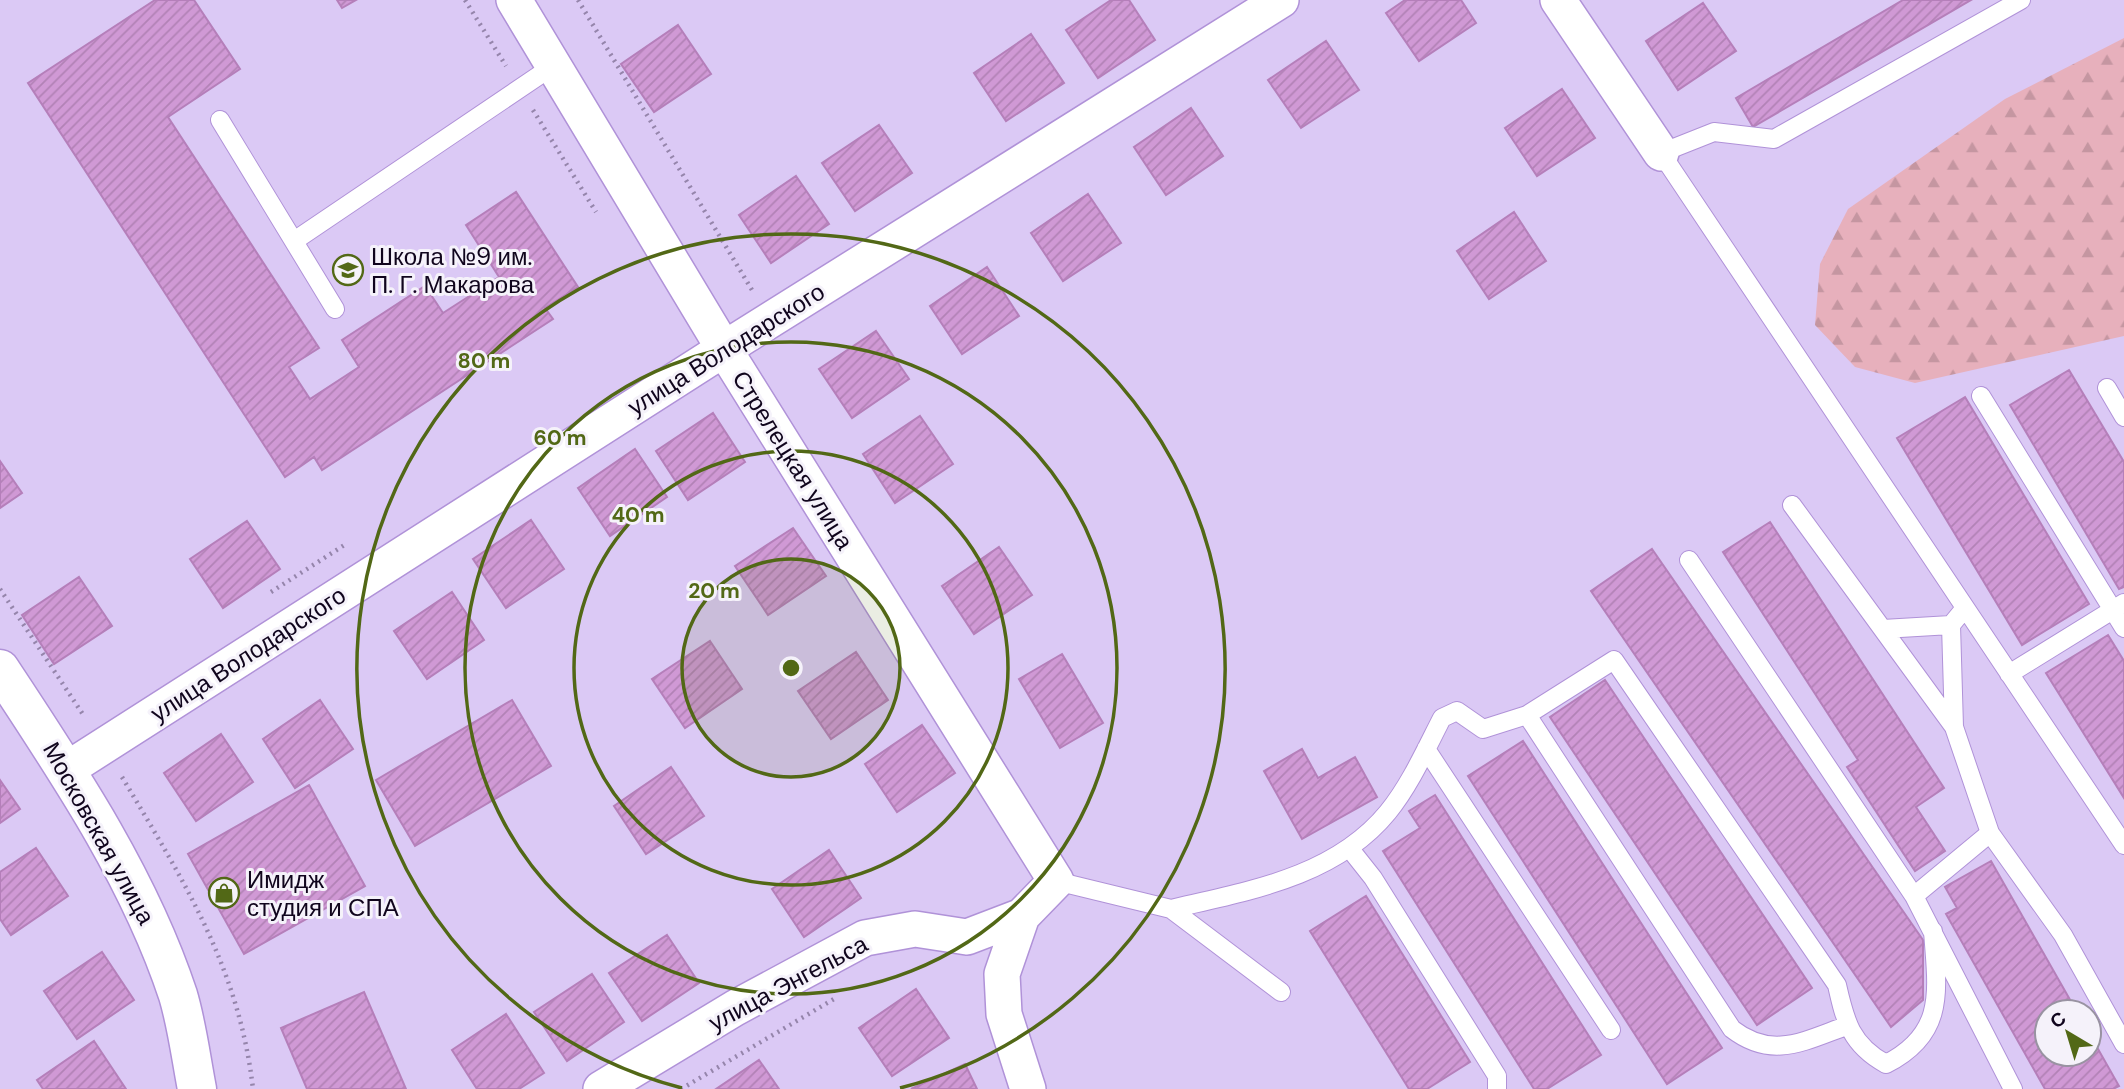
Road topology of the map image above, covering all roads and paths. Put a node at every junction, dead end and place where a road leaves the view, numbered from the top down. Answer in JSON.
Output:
{"nodes":[{"id":1,"x":465,"y":0,"type":"edge"},
{"id":2,"x":514,"y":0,"type":"edge"},
{"id":3,"x":578,"y":0,"type":"edge"},
{"id":4,"x":1281,"y":0,"type":"edge"},
{"id":5,"x":1558,"y":0,"type":"edge"},
{"id":6,"x":2021,"y":0,"type":"edge"},
{"id":7,"x":553,"y":66,"type":"junction"},
{"id":8,"x":520,"y":89,"type":"junction"},
{"id":9,"x":220,"y":120,"type":"dead end"},
{"id":10,"x":1661,"y":153,"type":"junction"},
{"id":11,"x":600,"y":219,"type":"dead end"},
{"id":12,"x":294,"y":241,"type":"junction"},
{"id":13,"x":335,"y":309,"type":"dead end"},
{"id":14,"x":705,"y":318,"type":"junction"},
{"id":15,"x":724,"y":349,"type":"junction"},
{"id":16,"x":2107,"y":388,"type":"dead end"},
{"id":17,"x":1981,"y":396,"type":"dead end"},
{"id":18,"x":2124,"y":418,"type":"edge"},
{"id":19,"x":1792,"y":505,"type":"dead end"},
{"id":20,"x":351,"y":541,"type":"dead end"},
{"id":21,"x":1689,"y":560,"type":"dead end"},
{"id":22,"x":271,"y":592,"type":"dead end"},
{"id":23,"x":2118,"y":606,"type":"edge"},
{"id":24,"x":1965,"y":608,"type":"junction"},
{"id":25,"x":1951,"y":625,"type":"junction"},
{"id":26,"x":2124,"y":628,"type":"edge"},
{"id":27,"x":1883,"y":629,"type":"junction"},
{"id":28,"x":0,"y":668,"type":"edge"},
{"id":29,"x":2010,"y":674,"type":"junction"},
{"id":30,"x":1527,"y":715,"type":"junction"},
{"id":31,"x":1954,"y":727,"type":"junction"},
{"id":32,"x":1426,"y":750,"type":"junction"},
{"id":33,"x":66,"y":770,"type":"junction"},
{"id":34,"x":1990,"y":833,"type":"junction"},
{"id":35,"x":2124,"y":845,"type":"edge"},
{"id":36,"x":1350,"y":849,"type":"junction"},
{"id":37,"x":1056,"y":881,"type":"junction"},
{"id":38,"x":1914,"y":896,"type":"junction"},
{"id":39,"x":1171,"y":909,"type":"junction"},
{"id":40,"x":1022,"y":916,"type":"junction"},
{"id":41,"x":1933,"y":931,"type":"junction"},
{"id":42,"x":1281,"y":992,"type":"dead end"},
{"id":43,"x":836,"y":998,"type":"dead end"},
{"id":44,"x":1846,"y":1026,"type":"junction"},
{"id":45,"x":1611,"y":1030,"type":"dead end"},
{"id":46,"x":2124,"y":1044,"type":"edge"},
{"id":47,"x":197,"y":1089,"type":"edge"},
{"id":48,"x":601,"y":1089,"type":"edge"},
{"id":49,"x":681,"y":1089,"type":"edge"},
{"id":50,"x":1028,"y":1089,"type":"edge"},
{"id":51,"x":1497,"y":1089,"type":"edge"},
{"id":52,"x":2013,"y":1089,"type":"edge"}],
"edges":[{"from":1,"to":8,"type":"path"},
{"from":2,"to":7,"type":"street","name":"Стрелецкая улица"},
{"from":3,"to":14,"type":"path"},
{"from":4,"to":15,"type":"street","name":"улица Володарского"},
{"from":5,"to":10,"type":"street"},
{"from":6,"to":10,"type":"lane"},
{"from":7,"to":8,"type":"lane"},
{"from":7,"to":14,"type":"street","name":"Стрелецкая улица"},
{"from":8,"to":11,"type":"path"},
{"from":8,"to":12,"type":"lane"},
{"from":9,"to":12,"type":"lane"},
{"from":10,"to":24,"type":"lane"},
{"from":12,"to":13,"type":"lane"},
{"from":14,"to":15,"type":"street","name":"Стрелецкая улица"},
{"from":15,"to":33,"type":"street","name":"улица Володарского"},
{"from":15,"to":37,"type":"street","name":"Стрелецкая улица"},
{"from":16,"to":18,"type":"lane"},
{"from":17,"to":23,"type":"lane"},
{"from":19,"to":27,"type":"lane"},
{"from":20,"to":22,"type":"path"},
{"from":21,"to":38,"type":"lane"},
{"from":23,"to":26,"type":"lane"},
{"from":23,"to":29,"type":"lane"},
{"from":24,"to":25,"type":"lane"},
{"from":24,"to":29,"type":"lane"},
{"from":25,"to":27,"type":"lane"},
{"from":25,"to":31,"type":"lane"},
{"from":27,"to":31,"type":"lane"},
{"from":28,"to":33,"type":"street","name":"Московская улица"},
{"from":29,"to":35,"type":"lane"},
{"from":30,"to":32,"type":"lane"},
{"from":30,"to":44,"type":"lane"},
{"from":30,"to":44,"type":"lane"},
{"from":31,"to":34,"type":"lane"},
{"from":32,"to":36,"type":"lane"},
{"from":32,"to":45,"type":"lane"},
{"from":33,"to":47,"type":"street","name":"Московская улица"},
{"from":34,"to":38,"type":"lane"},
{"from":34,"to":46,"type":"lane"},
{"from":36,"to":39,"type":"lane"},
{"from":36,"to":51,"type":"lane"},
{"from":37,"to":39,"type":"lane"},
{"from":37,"to":40,"type":"street","name":"улица Энгельса"},
{"from":38,"to":41,"type":"lane"},
{"from":39,"to":42,"type":"lane"},
{"from":40,"to":48,"type":"street","name":"улица Энгельса"},
{"from":40,"to":50,"type":"street"},
{"from":41,"to":44,"type":"lane"},
{"from":41,"to":52,"type":"lane"},
{"from":43,"to":49,"type":"path"}]}
